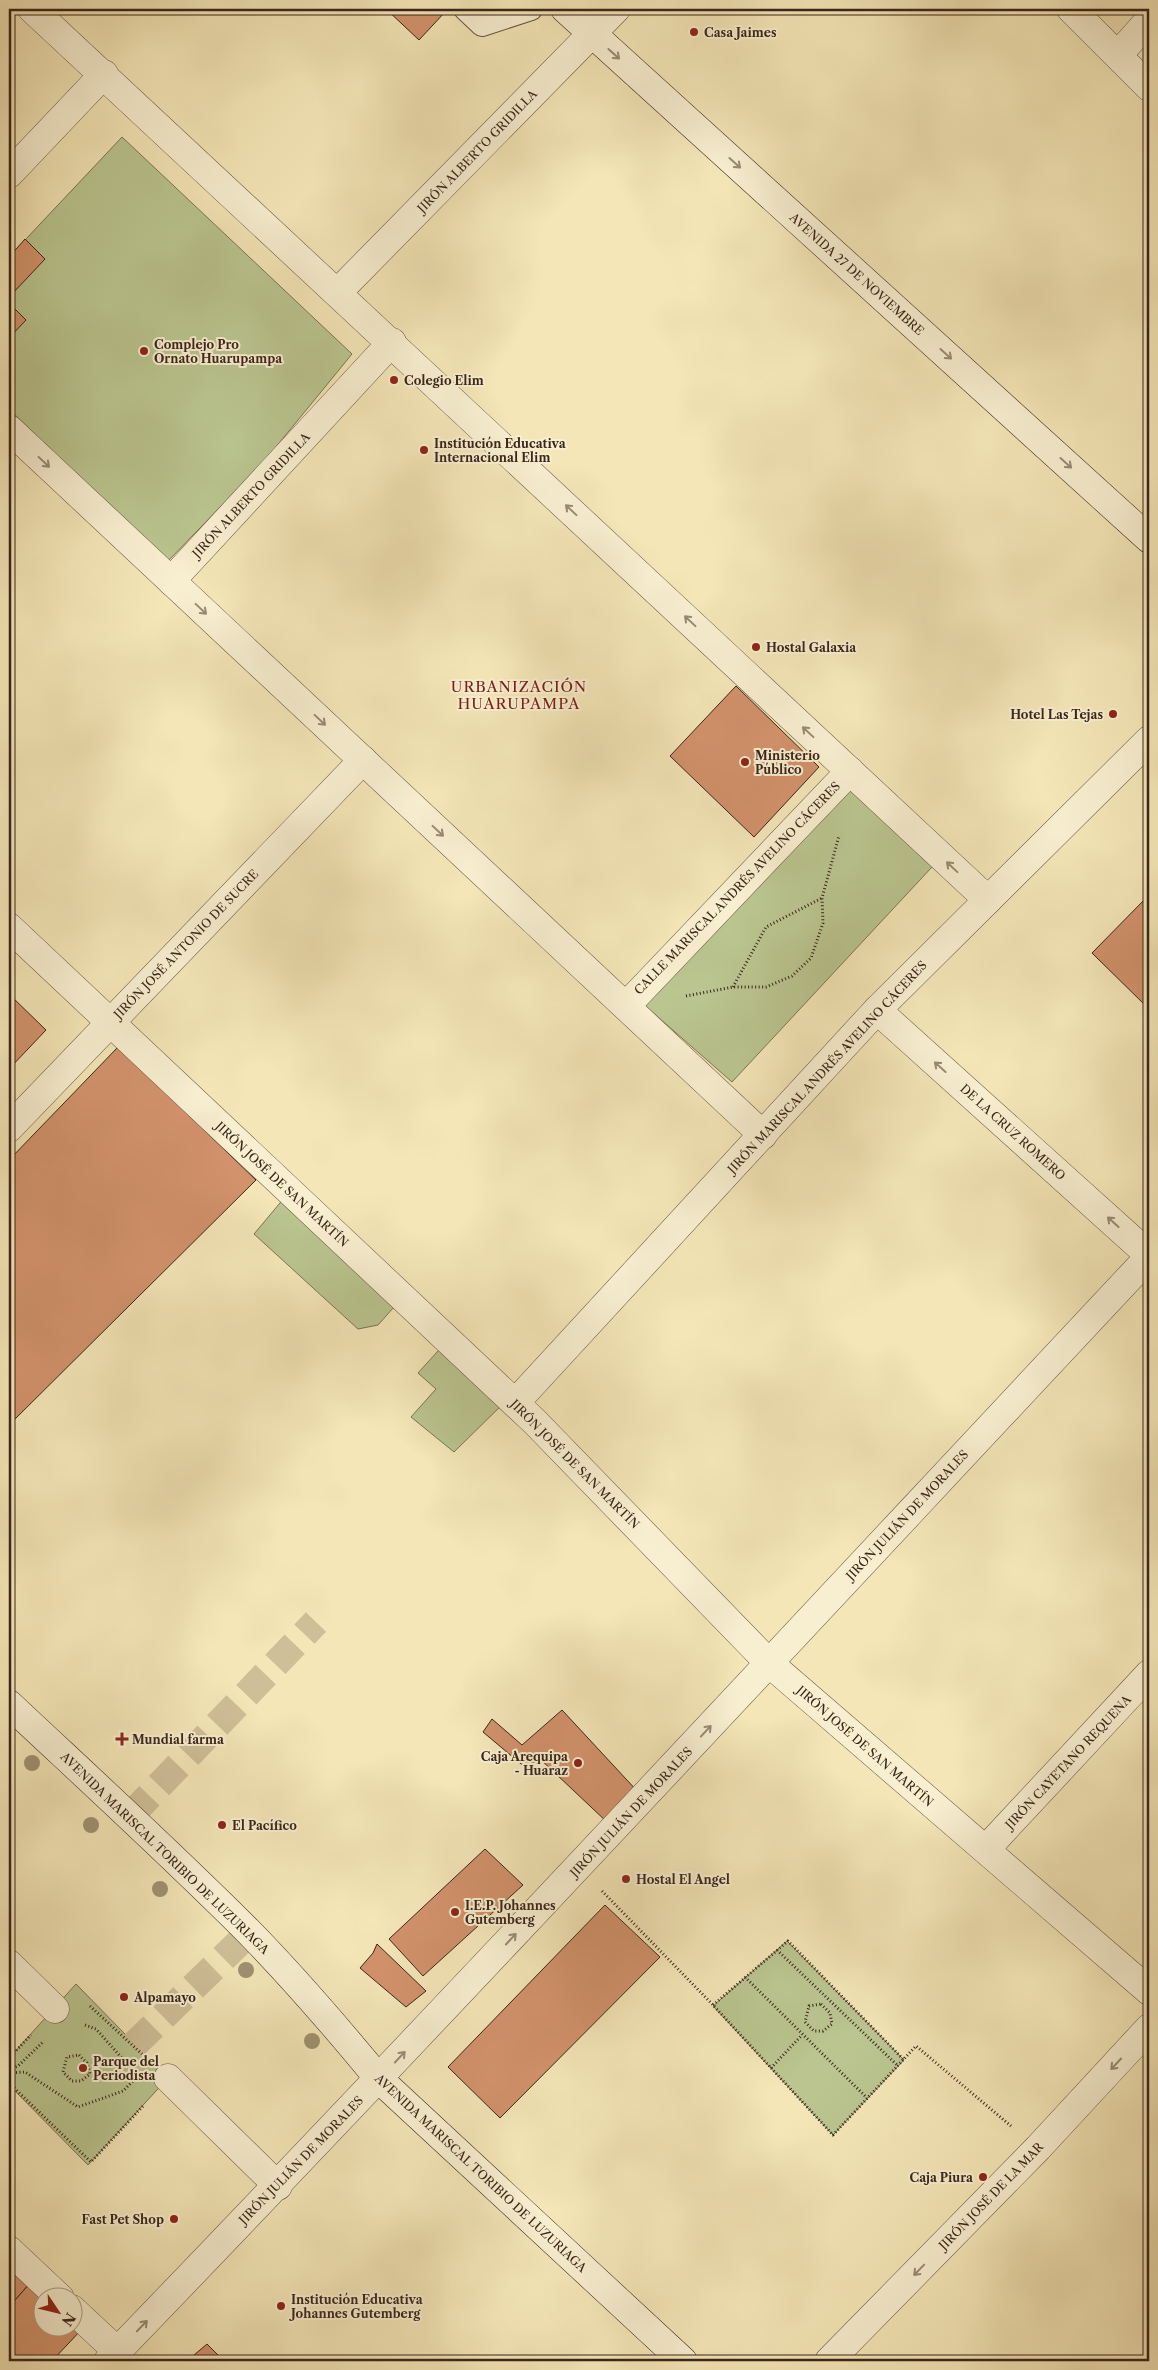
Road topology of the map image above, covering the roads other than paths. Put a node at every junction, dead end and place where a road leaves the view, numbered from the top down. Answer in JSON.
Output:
{"nodes":[{"id":1,"x":32,"y":9,"type":"edge"},
{"id":2,"x":465,"y":9,"type":"edge"},
{"id":3,"x":531,"y":9,"type":"edge"},
{"id":4,"x":566,"y":9,"type":"edge"},
{"id":5,"x":616,"y":9,"type":"edge"},
{"id":6,"x":1071,"y":9,"type":"edge"},
{"id":7,"x":1149,"y":20,"type":"edge"},
{"id":8,"x":592,"y":33,"type":"junction"},
{"id":9,"x":1118,"y":55,"type":"junction"},
{"id":10,"x":104,"y":74,"type":"junction"},
{"id":11,"x":1149,"y":87,"type":"edge"},
{"id":12,"x":9,"y":174,"type":"edge"},
{"id":13,"x":338,"y":292,"type":"junction"},
{"id":14,"x":392,"y":342,"type":"junction"},
{"id":15,"x":9,"y":429,"type":"edge"},
{"id":16,"x":1149,"y":539,"type":"edge"},
{"id":17,"x":171,"y":581,"type":"junction"},
{"id":18,"x":1149,"y":740,"type":"edge"},
{"id":19,"x":363,"y":760,"type":"junction"},
{"id":20,"x":850,"y":771,"type":"junction"},
{"id":21,"x":988,"y":900,"type":"junction"},
{"id":22,"x":9,"y":927,"type":"edge"},
{"id":23,"x":626,"y":1006,"type":"junction"},
{"id":24,"x":877,"y":1010,"type":"junction"},
{"id":25,"x":110,"y":1023,"type":"junction"},
{"id":26,"x":9,"y":1128,"type":"edge"},
{"id":27,"x":763,"y":1135,"type":"junction"},
{"id":28,"x":1149,"y":1256,"type":"edge"},
{"id":29,"x":515,"y":1403,"type":"junction"},
{"id":30,"x":768,"y":1663,"type":"junction"},
{"id":31,"x":1149,"y":1674,"type":"edge"},
{"id":32,"x":9,"y":1704,"type":"edge"},
{"id":33,"x":986,"y":1849,"type":"junction"},
{"id":34,"x":9,"y":1964,"type":"edge"},
{"id":35,"x":1149,"y":1991,"type":"edge"},
{"id":36,"x":55,"y":2009,"type":"road end"},
{"id":37,"x":1149,"y":2028,"type":"edge"},
{"id":38,"x":379,"y":2079,"type":"junction"},
{"id":39,"x":167,"y":2080,"type":"road end"},
{"id":40,"x":278,"y":2186,"type":"junction"},
{"id":41,"x":9,"y":2250,"type":"edge"},
{"id":42,"x":49,"y":2288,"type":"edge"},
{"id":43,"x":82,"y":2320,"type":"edge"},
{"id":44,"x":113,"y":2356,"type":"edge"},
{"id":45,"x":683,"y":2361,"type":"edge"},
{"id":46,"x":829,"y":2361,"type":"edge"}],
"edges":[{"from":1,"to":10,"type":"street"},
{"from":2,"to":3,"type":"lane"},
{"from":4,"to":8,"type":"street","name":"AVENIDA 27 DE NOVIEMBRE"},
{"from":5,"to":8,"type":"street","name":"JIRÓN ALBERTO GRIDILLA"},
{"from":6,"to":9,"type":"street"},
{"from":7,"to":9,"type":"street"},
{"from":8,"to":13,"type":"street","name":"JIRÓN ALBERTO GRIDILLA"},
{"from":8,"to":16,"type":"street","name":"AVENIDA 27 DE NOVIEMBRE","one_way":true},
{"from":9,"to":11,"type":"street"},
{"from":10,"to":12,"type":"street"},
{"from":10,"to":13,"type":"street"},
{"from":13,"to":14,"type":"street"},
{"from":14,"to":17,"type":"street","name":"JIRÓN ALBERTO GRIDILLA"},
{"from":20,"to":14,"type":"street","one_way":true},
{"from":15,"to":17,"type":"street","one_way":true},
{"from":17,"to":19,"type":"street","one_way":true},
{"from":18,"to":21,"type":"street","name":"JIRÓN MARISCAL ANDRÉS AVELINO CÁCERES"},
{"from":19,"to":23,"type":"street","one_way":true},
{"from":19,"to":25,"type":"street","name":"JIRÓN JOSÉ ANTONIO DE SUCRE"},
{"from":21,"to":20,"type":"street","one_way":true},
{"from":20,"to":23,"type":"street","name":"CALLE MARISCAL ANDRÉS AVELINO CÁCERES"},
{"from":21,"to":24,"type":"street","name":"JIRÓN MARISCAL ANDRÉS AVELINO CÁCERES"},
{"from":22,"to":25,"type":"street","name":"JIRÓN JOSÉ DE SAN MARTÍN"},
{"from":23,"to":27,"type":"street"},
{"from":24,"to":27,"type":"street","name":"JIRÓN MARISCAL ANDRÉS AVELINO CÁCERES"},
{"from":28,"to":24,"type":"street","name":"DE LA CRUZ ROMERO","one_way":true},
{"from":25,"to":26,"type":"street","name":"JIRÓN JOSÉ ANTONIO DE SUCRE"},
{"from":25,"to":29,"type":"street","name":"JIRÓN JOSÉ DE SAN MARTÍN"},
{"from":27,"to":29,"type":"street","name":"JIRÓN MARISCAL ANDRÉS AVELINO CÁCERES"},
{"from":28,"to":30,"type":"street","name":"JIRÓN JULIÁN DE MORALES"},
{"from":29,"to":30,"type":"street","name":"JIRÓN JOSÉ DE SAN MARTÍN"},
{"from":30,"to":33,"type":"street","name":"JIRÓN JOSÉ DE SAN MARTÍN"},
{"from":38,"to":30,"type":"street","name":"JIRÓN JULIÁN DE MORALES","one_way":true},
{"from":31,"to":33,"type":"street","name":"JIRÓN CAYETANO REQUENA"},
{"from":32,"to":38,"type":"street","name":"AVENIDA MARISCAL TORIBIO DE LUZURIAGA"},
{"from":33,"to":35,"type":"street","name":"JIRÓN JOSÉ DE SAN MARTÍN"},
{"from":34,"to":36,"type":"street"},
{"from":37,"to":46,"type":"street","name":"JIRÓN JOSÉ DE LA MAR","one_way":true},
{"from":38,"to":40,"type":"street","name":"JIRÓN JULIÁN DE MORALES"},
{"from":38,"to":45,"type":"street","name":"AVENIDA MARISCAL TORIBIO DE LUZURIAGA"},
{"from":39,"to":40,"type":"street"},
{"from":44,"to":40,"type":"street","name":"JIRÓN JULIÁN DE MORALES","one_way":true},
{"from":41,"to":42,"type":"street"},
{"from":43,"to":44,"type":"street"}]}
